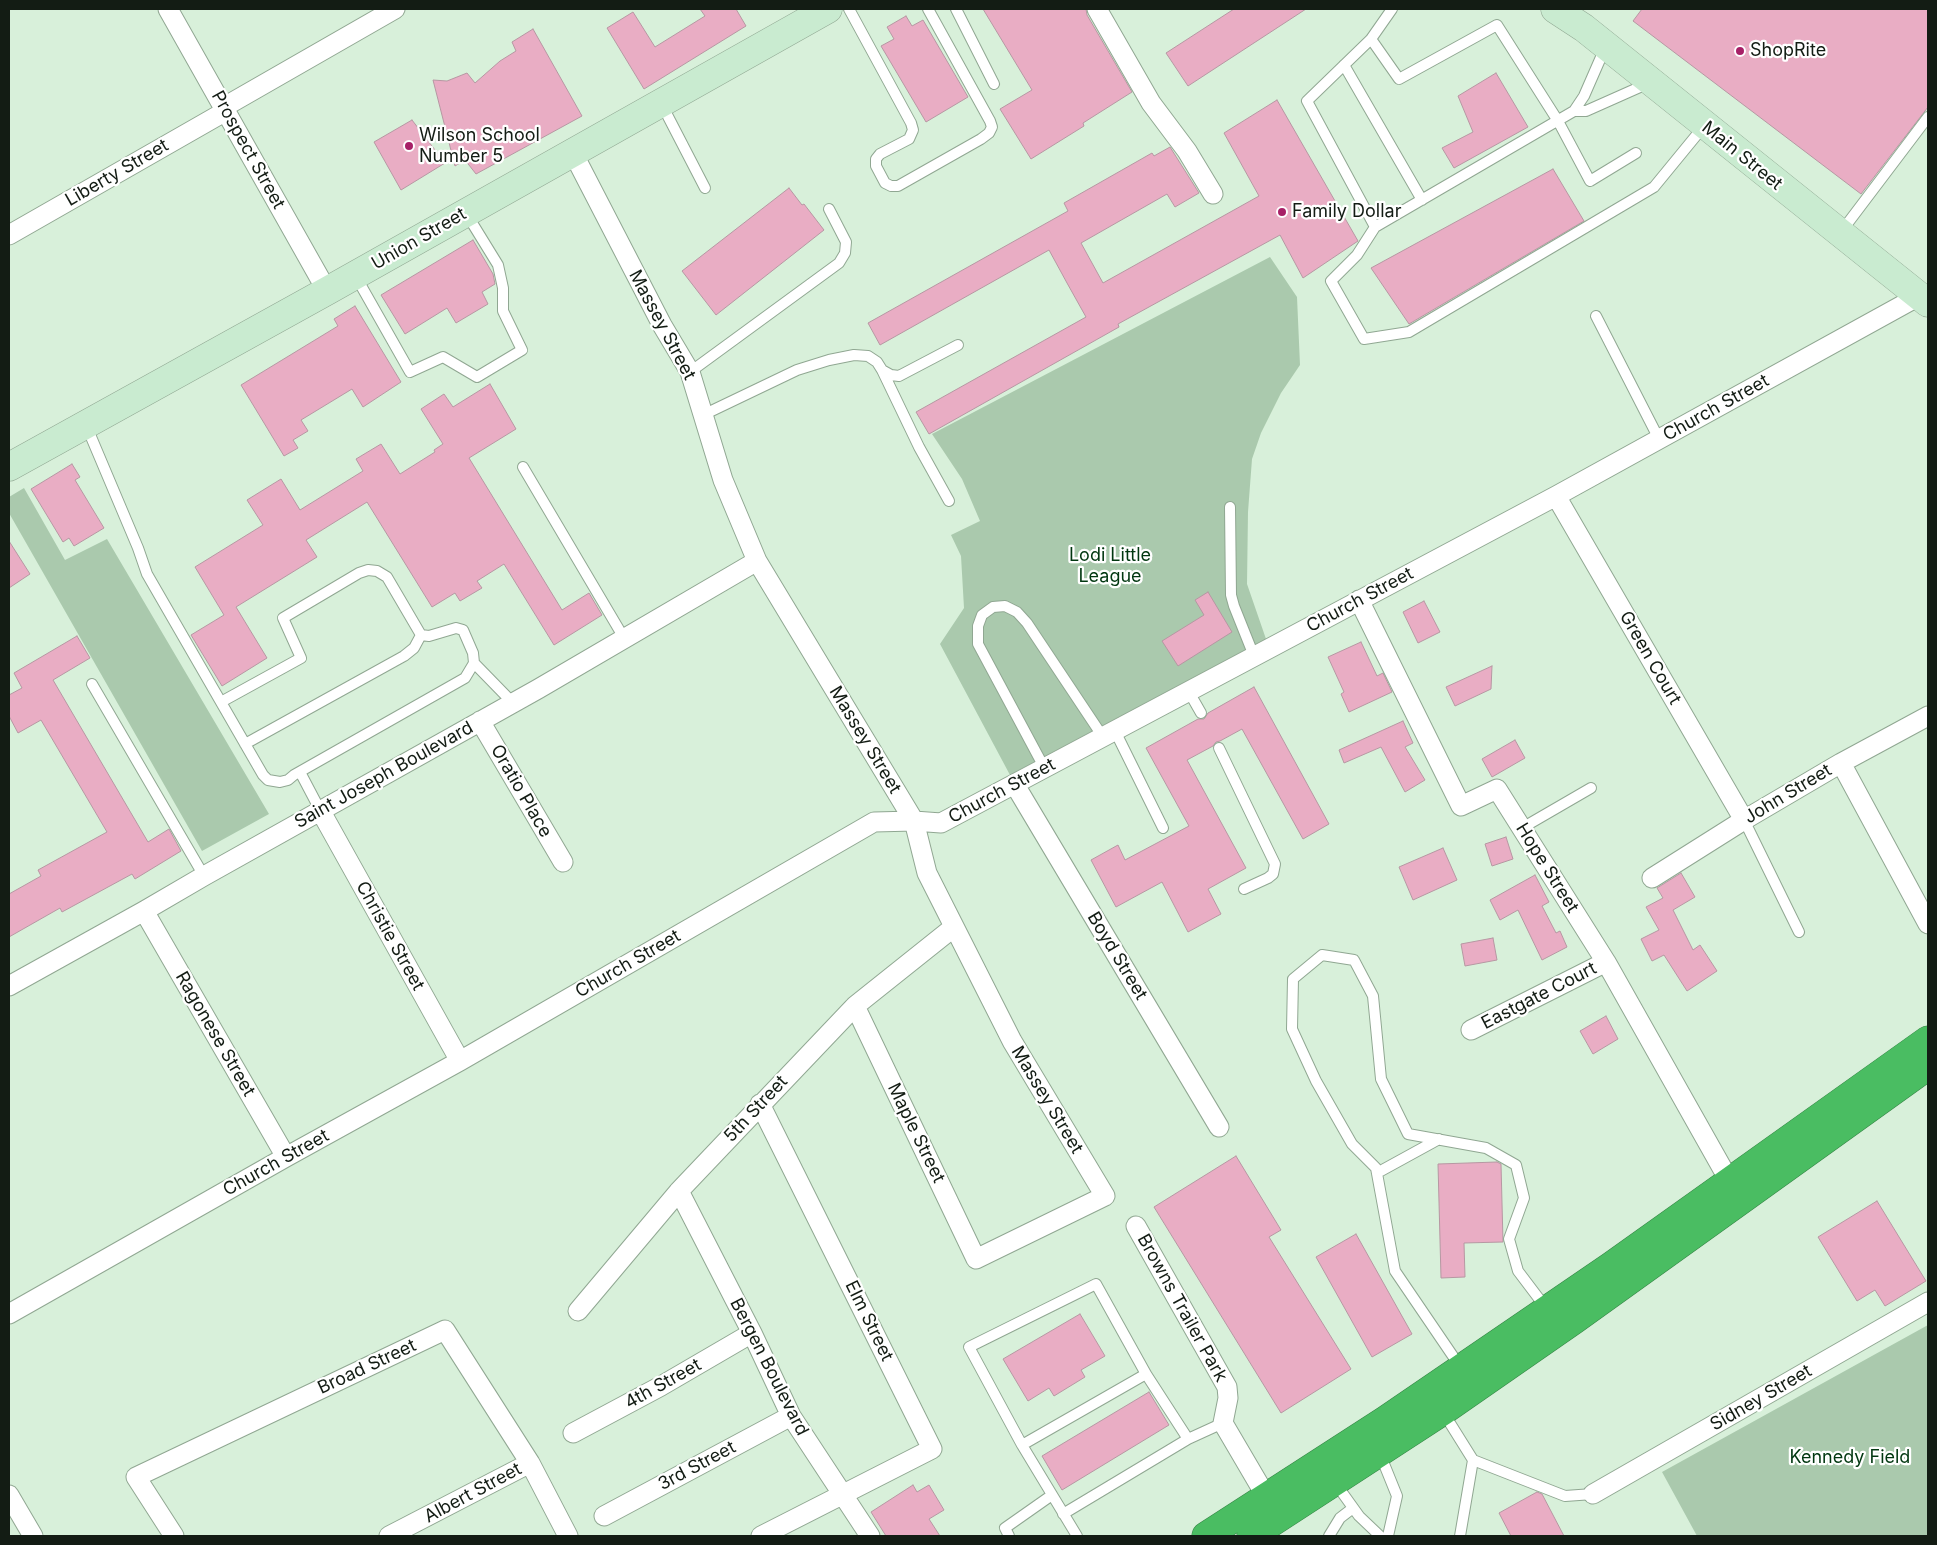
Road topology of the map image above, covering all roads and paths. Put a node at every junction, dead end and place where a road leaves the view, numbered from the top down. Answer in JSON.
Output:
{"nodes":[{"id":1,"x":168,"y":9,"type":"edge"},
{"id":2,"x":395,"y":9,"type":"edge"},
{"id":3,"x":828,"y":9,"type":"edge"},
{"id":4,"x":849,"y":9,"type":"edge"},
{"id":5,"x":928,"y":9,"type":"edge"},
{"id":6,"x":956,"y":9,"type":"edge"},
{"id":7,"x":1392,"y":9,"type":"edge"},
{"id":8,"x":1555,"y":9,"type":"edge"},
{"id":9,"x":1103,"y":10,"type":"edge"},
{"id":10,"x":1372,"y":39,"type":"junction"},
{"id":11,"x":1605,"y":46,"type":"junction"},
{"id":12,"x":1344,"y":65,"type":"junction"},
{"id":13,"x":1650,"y":82,"type":"junction"},
{"id":14,"x":994,"y":84,"type":"dead end"},
{"id":15,"x":660,"y":102,"type":"junction"},
{"id":16,"x":225,"y":109,"type":"junction"},
{"id":17,"x":1574,"y":111,"type":"junction"},
{"id":18,"x":1928,"y":117,"type":"edge"},
{"id":19,"x":1558,"y":121,"type":"junction"},
{"id":20,"x":1704,"y":125,"type":"junction"},
{"id":21,"x":572,"y":152,"type":"junction"},
{"id":22,"x":1636,"y":153,"type":"dead end"},
{"id":23,"x":705,"y":188,"type":"dead end"},
{"id":24,"x":1213,"y":194,"type":"dead end"},
{"id":25,"x":1422,"y":200,"type":"junction"},
{"id":26,"x":829,"y":209,"type":"dead end"},
{"id":27,"x":466,"y":212,"type":"junction"},
{"id":28,"x":1375,"y":228,"type":"junction"},
{"id":29,"x":1839,"y":234,"type":"junction"},
{"id":30,"x":9,"y":235,"type":"edge"},
{"id":31,"x":355,"y":275,"type":"junction"},
{"id":32,"x":327,"y":291,"type":"junction"},
{"id":33,"x":1924,"y":300,"type":"edge"},
{"id":34,"x":1596,"y":316,"type":"dead end"},
{"id":35,"x":958,"y":344,"type":"dead end"},
{"id":36,"x":882,"y":370,"type":"junction"},
{"id":37,"x":690,"y":372,"type":"junction"},
{"id":38,"x":703,"y":415,"type":"junction"},
{"id":39,"x":86,"y":424,"type":"junction"},
{"id":40,"x":1659,"y":440,"type":"junction"},
{"id":41,"x":9,"y":467,"type":"edge"},
{"id":42,"x":523,"y":467,"type":"dead end"},
{"id":43,"x":1556,"y":496,"type":"junction"},
{"id":44,"x":949,"y":501,"type":"dead end"},
{"id":45,"x":1230,"y":507,"type":"dead end"},
{"id":46,"x":756,"y":561,"type":"junction"},
{"id":47,"x":1360,"y":600,"type":"junction"},
{"id":48,"x":421,"y":634,"type":"junction"},
{"id":49,"x":624,"y":638,"type":"junction"},
{"id":50,"x":1254,"y":656,"type":"junction"},
{"id":51,"x":474,"y":663,"type":"junction"},
{"id":52,"x":92,"y":684,"type":"dead end"},
{"id":53,"x":1189,"y":692,"type":"junction"},
{"id":54,"x":221,"y":702,"type":"junction"},
{"id":55,"x":513,"y":703,"type":"junction"},
{"id":56,"x":1201,"y":713,"type":"dead end"},
{"id":57,"x":1928,"y":716,"type":"edge"},
{"id":58,"x":480,"y":721,"type":"junction"},
{"id":59,"x":1109,"y":734,"type":"junction"},
{"id":60,"x":245,"y":744,"type":"junction"},
{"id":61,"x":1220,"y":748,"type":"dead end"},
{"id":62,"x":1841,"y":763,"type":"junction"},
{"id":63,"x":1045,"y":769,"type":"junction"},
{"id":64,"x":300,"y":772,"type":"junction"},
{"id":65,"x":1015,"y":785,"type":"junction"},
{"id":66,"x":1591,"y":788,"type":"dead end"},
{"id":67,"x":320,"y":810,"type":"junction"},
{"id":68,"x":1744,"y":820,"type":"junction"},
{"id":69,"x":914,"y":821,"type":"junction"},
{"id":70,"x":1163,"y":828,"type":"dead end"},
{"id":71,"x":1522,"y":828,"type":"junction"},
{"id":72,"x":563,"y":862,"type":"dead end"},
{"id":73,"x":204,"y":876,"type":"junction"},
{"id":74,"x":1652,"y":878,"type":"dead end"},
{"id":75,"x":1244,"y":889,"type":"dead end"},
{"id":76,"x":144,"y":912,"type":"junction"},
{"id":77,"x":1928,"y":924,"type":"edge"},
{"id":78,"x":954,"y":927,"type":"junction"},
{"id":79,"x":1799,"y":932,"type":"dead end"},
{"id":80,"x":1606,"y":962,"type":"junction"},
{"id":81,"x":9,"y":986,"type":"edge"},
{"id":82,"x":855,"y":1006,"type":"junction"},
{"id":83,"x":1471,"y":1030,"type":"dead end"},
{"id":84,"x":1928,"y":1040,"type":"edge"},
{"id":85,"x":460,"y":1061,"type":"junction"},
{"id":86,"x":1928,"y":1066,"type":"edge"},
{"id":87,"x":760,"y":1104,"type":"junction"},
{"id":88,"x":1219,"y":1127,"type":"dead end"},
{"id":89,"x":1438,"y":1139,"type":"junction"},
{"id":90,"x":286,"y":1157,"type":"junction"},
{"id":91,"x":1377,"y":1173,"type":"junction"},
{"id":92,"x":1730,"y":1182,"type":"junction"},
{"id":93,"x":679,"y":1191,"type":"junction"},
{"id":94,"x":1136,"y":1226,"type":"dead end"},
{"id":95,"x":976,"y":1259,"type":"joint"},
{"id":96,"x":1928,"y":1302,"type":"edge"},
{"id":97,"x":1548,"y":1310,"type":"junction"},
{"id":98,"x":578,"y":1311,"type":"dead end"},
{"id":99,"x":9,"y":1314,"type":"edge"},
{"id":100,"x":752,"y":1333,"type":"junction"},
{"id":101,"x":1461,"y":1369,"type":"junction"},
{"id":102,"x":1146,"y":1374,"type":"junction"},
{"id":103,"x":1443,"y":1411,"type":"junction"},
{"id":104,"x":790,"y":1416,"type":"junction"},
{"id":105,"x":1223,"y":1422,"type":"junction"},
{"id":106,"x":573,"y":1433,"type":"dead end"},
{"id":107,"x":1188,"y":1439,"type":"junction"},
{"id":108,"x":1022,"y":1445,"type":"junction"},
{"id":109,"x":1379,"y":1453,"type":"junction"},
{"id":110,"x":1473,"y":1460,"type":"junction"},
{"id":111,"x":530,"y":1463,"type":"junction"},
{"id":112,"x":1335,"y":1483,"type":"junction"},
{"id":113,"x":843,"y":1494,"type":"junction"},
{"id":114,"x":1593,"y":1494,"type":"joint"},
{"id":115,"x":9,"y":1495,"type":"edge"},
{"id":116,"x":1052,"y":1495,"type":"junction"},
{"id":117,"x":1267,"y":1498,"type":"junction"},
{"id":118,"x":1353,"y":1508,"type":"junction"},
{"id":119,"x":1063,"y":1514,"type":"junction"},
{"id":120,"x":604,"y":1516,"type":"dead end"},
{"id":121,"x":1372,"y":1529,"type":"junction"},
{"id":122,"x":33,"y":1536,"type":"edge"},
{"id":123,"x":174,"y":1536,"type":"edge"},
{"id":124,"x":389,"y":1536,"type":"edge"},
{"id":125,"x":568,"y":1536,"type":"edge"},
{"id":126,"x":761,"y":1536,"type":"edge"},
{"id":127,"x":870,"y":1536,"type":"edge"},
{"id":128,"x":1009,"y":1536,"type":"edge"},
{"id":129,"x":1077,"y":1536,"type":"edge"},
{"id":130,"x":1206,"y":1536,"type":"edge"},
{"id":131,"x":1251,"y":1536,"type":"edge"},
{"id":132,"x":1329,"y":1536,"type":"edge"},
{"id":133,"x":1363,"y":1536,"type":"edge"},
{"id":134,"x":1380,"y":1536,"type":"edge"},
{"id":135,"x":1388,"y":1536,"type":"edge"},
{"id":136,"x":1460,"y":1536,"type":"edge"}],
"edges":[{"from":1,"to":16,"type":"street","name":"Prospect Street"},
{"from":2,"to":16,"type":"street","name":"Liberty Street"},
{"from":3,"to":15,"type":"street","name":"Union Street"},
{"from":4,"to":5,"type":"lane"},
{"from":6,"to":14,"type":"lane"},
{"from":7,"to":10,"type":"lane"},
{"from":8,"to":11,"type":"street","name":"Main Street"},
{"from":9,"to":24,"type":"street"},
{"from":10,"to":12,"type":"lane"},
{"from":10,"to":19,"type":"lane"},
{"from":11,"to":13,"type":"street","name":"Main Street"},
{"from":11,"to":17,"type":"lane"},
{"from":12,"to":25,"type":"lane"},
{"from":12,"to":28,"type":"lane"},
{"from":13,"to":17,"type":"lane"},
{"from":13,"to":20,"type":"street","name":"Main Street"},
{"from":15,"to":21,"type":"street","name":"Union Street"},
{"from":15,"to":23,"type":"lane"},
{"from":16,"to":30,"type":"street","name":"Liberty Street"},
{"from":16,"to":32,"type":"street","name":"Prospect Street"},
{"from":17,"to":19,"type":"lane"},
{"from":18,"to":29,"type":"lane"},
{"from":19,"to":22,"type":"lane"},
{"from":19,"to":25,"type":"lane"},
{"from":20,"to":28,"type":"lane"},
{"from":20,"to":29,"type":"street","name":"Main Street"},
{"from":21,"to":27,"type":"street","name":"Union Street"},
{"from":21,"to":37,"type":"street","name":"Massey Street"},
{"from":25,"to":28,"type":"lane"},
{"from":26,"to":37,"type":"lane"},
{"from":27,"to":31,"type":"street","name":"Union Street"},
{"from":27,"to":31,"type":"lane"},
{"from":29,"to":33,"type":"street","name":"Main Street"},
{"from":31,"to":32,"type":"street","name":"Union Street"},
{"from":32,"to":39,"type":"street","name":"Union Street"},
{"from":33,"to":40,"type":"street","name":"Church Street"},
{"from":34,"to":40,"type":"lane"},
{"from":35,"to":36,"type":"lane"},
{"from":36,"to":38,"type":"lane"},
{"from":36,"to":44,"type":"lane"},
{"from":37,"to":38,"type":"street","name":"Massey Street"},
{"from":38,"to":46,"type":"street","name":"Massey Street"},
{"from":39,"to":41,"type":"street","name":"Union Street"},
{"from":39,"to":54,"type":"lane"},
{"from":40,"to":43,"type":"street","name":"Church Street"},
{"from":42,"to":49,"type":"lane"},
{"from":43,"to":47,"type":"street","name":"Church Street"},
{"from":43,"to":68,"type":"street","name":"Green Court"},
{"from":45,"to":50,"type":"lane"},
{"from":46,"to":49,"type":"street","name":"Saint Joseph Boulevard"},
{"from":46,"to":69,"type":"street","name":"Massey Street"},
{"from":47,"to":50,"type":"street","name":"Church Street"},
{"from":47,"to":71,"type":"street","name":"Hope Street"},
{"from":48,"to":51,"type":"lane"},
{"from":48,"to":54,"type":"lane"},
{"from":48,"to":60,"type":"lane"},
{"from":49,"to":55,"type":"street","name":"Saint Joseph Boulevard"},
{"from":50,"to":53,"type":"street","name":"Church Street"},
{"from":51,"to":55,"type":"lane"},
{"from":51,"to":64,"type":"lane"},
{"from":52,"to":73,"type":"lane"},
{"from":53,"to":56,"type":"lane"},
{"from":53,"to":59,"type":"street","name":"Church Street"},
{"from":54,"to":60,"type":"lane"},
{"from":55,"to":58,"type":"street","name":"Saint Joseph Boulevard"},
{"from":57,"to":62,"type":"street","name":"John Street"},
{"from":58,"to":67,"type":"street","name":"Saint Joseph Boulevard"},
{"from":58,"to":72,"type":"street","name":"Oratio Place"},
{"from":59,"to":63,"type":"street","name":"Church Street"},
{"from":59,"to":63,"type":"lane"},
{"from":59,"to":70,"type":"lane"},
{"from":60,"to":64,"type":"lane"},
{"from":61,"to":75,"type":"lane"},
{"from":62,"to":68,"type":"street","name":"John Street"},
{"from":62,"to":77,"type":"street"},
{"from":63,"to":65,"type":"street","name":"Church Street"},
{"from":64,"to":67,"type":"lane"},
{"from":65,"to":69,"type":"street","name":"Church Street"},
{"from":65,"to":88,"type":"street","name":"Boyd Street"},
{"from":66,"to":71,"type":"lane"},
{"from":67,"to":73,"type":"street","name":"Saint Joseph Boulevard"},
{"from":67,"to":85,"type":"street","name":"Christie Street"},
{"from":68,"to":74,"type":"street","name":"John Street"},
{"from":68,"to":79,"type":"lane"},
{"from":69,"to":78,"type":"street","name":"Massey Street"},
{"from":69,"to":85,"type":"street","name":"Church Street"},
{"from":71,"to":80,"type":"street","name":"Hope Street"},
{"from":73,"to":76,"type":"street","name":"Saint Joseph Boulevard"},
{"from":76,"to":81,"type":"street","name":"Saint Joseph Boulevard"},
{"from":76,"to":90,"type":"street","name":"Ragonese Street"},
{"from":78,"to":82,"type":"street","name":"5th Street"},
{"from":78,"to":95,"type":"street","name":"Massey Street"},
{"from":80,"to":83,"type":"street","name":"Eastgate Court"},
{"from":80,"to":92,"type":"street","name":"Hope Street"},
{"from":82,"to":87,"type":"street","name":"5th Street"},
{"from":82,"to":95,"type":"street","name":"Maple Street"},
{"from":84,"to":92,"type":"highway"},
{"from":85,"to":90,"type":"street","name":"Church Street"},
{"from":86,"to":103,"type":"highway"},
{"from":87,"to":93,"type":"street","name":"5th Street"},
{"from":87,"to":113,"type":"street","name":"Elm Street"},
{"from":89,"to":91,"type":"lane"},
{"from":89,"to":91,"type":"lane"},
{"from":89,"to":97,"type":"lane"},
{"from":90,"to":99,"type":"street","name":"Church Street"},
{"from":91,"to":101,"type":"lane"},
{"from":92,"to":97,"type":"highway"},
{"from":93,"to":98,"type":"street","name":"5th Street"},
{"from":93,"to":100,"type":"street","name":"Bergen Boulevard"},
{"from":94,"to":105,"type":"street","name":"Browns Trailer Park"},
{"from":96,"to":114,"type":"street","name":"Sidney Street"},
{"from":97,"to":101,"type":"highway"},
{"from":100,"to":104,"type":"street","name":"Bergen Boulevard"},
{"from":100,"to":106,"type":"street","name":"4th Street"},
{"from":101,"to":117,"type":"highway"},
{"from":102,"to":107,"type":"lane"},
{"from":102,"to":108,"type":"lane"},
{"from":102,"to":108,"type":"lane"},
{"from":103,"to":109,"type":"highway"},
{"from":103,"to":110,"type":"lane"},
{"from":104,"to":113,"type":"street","name":"Bergen Boulevard"},
{"from":104,"to":120,"type":"street","name":"3rd Street"},
{"from":105,"to":107,"type":"lane"},
{"from":105,"to":117,"type":"street"},
{"from":107,"to":119,"type":"lane"},
{"from":108,"to":116,"type":"lane"},
{"from":109,"to":112,"type":"highway"},
{"from":109,"to":135,"type":"lane"},
{"from":110,"to":114,"type":"lane"},
{"from":110,"to":136,"type":"lane"},
{"from":111,"to":123,"type":"street","name":"Broad Street"},
{"from":111,"to":124,"type":"street","name":"Albert Street"},
{"from":111,"to":125,"type":"street","name":"Broad Street"},
{"from":112,"to":118,"type":"lane"},
{"from":112,"to":131,"type":"highway"},
{"from":113,"to":126,"type":"street"},
{"from":113,"to":127,"type":"street","name":"Bergen Boulevard"},
{"from":115,"to":122,"type":"street"},
{"from":116,"to":119,"type":"lane"},
{"from":116,"to":128,"type":"lane"},
{"from":117,"to":130,"type":"highway"},
{"from":118,"to":121,"type":"lane"},
{"from":118,"to":132,"type":"lane"},
{"from":119,"to":129,"type":"lane"},
{"from":121,"to":133,"type":"lane"},
{"from":121,"to":134,"type":"lane"}]}
